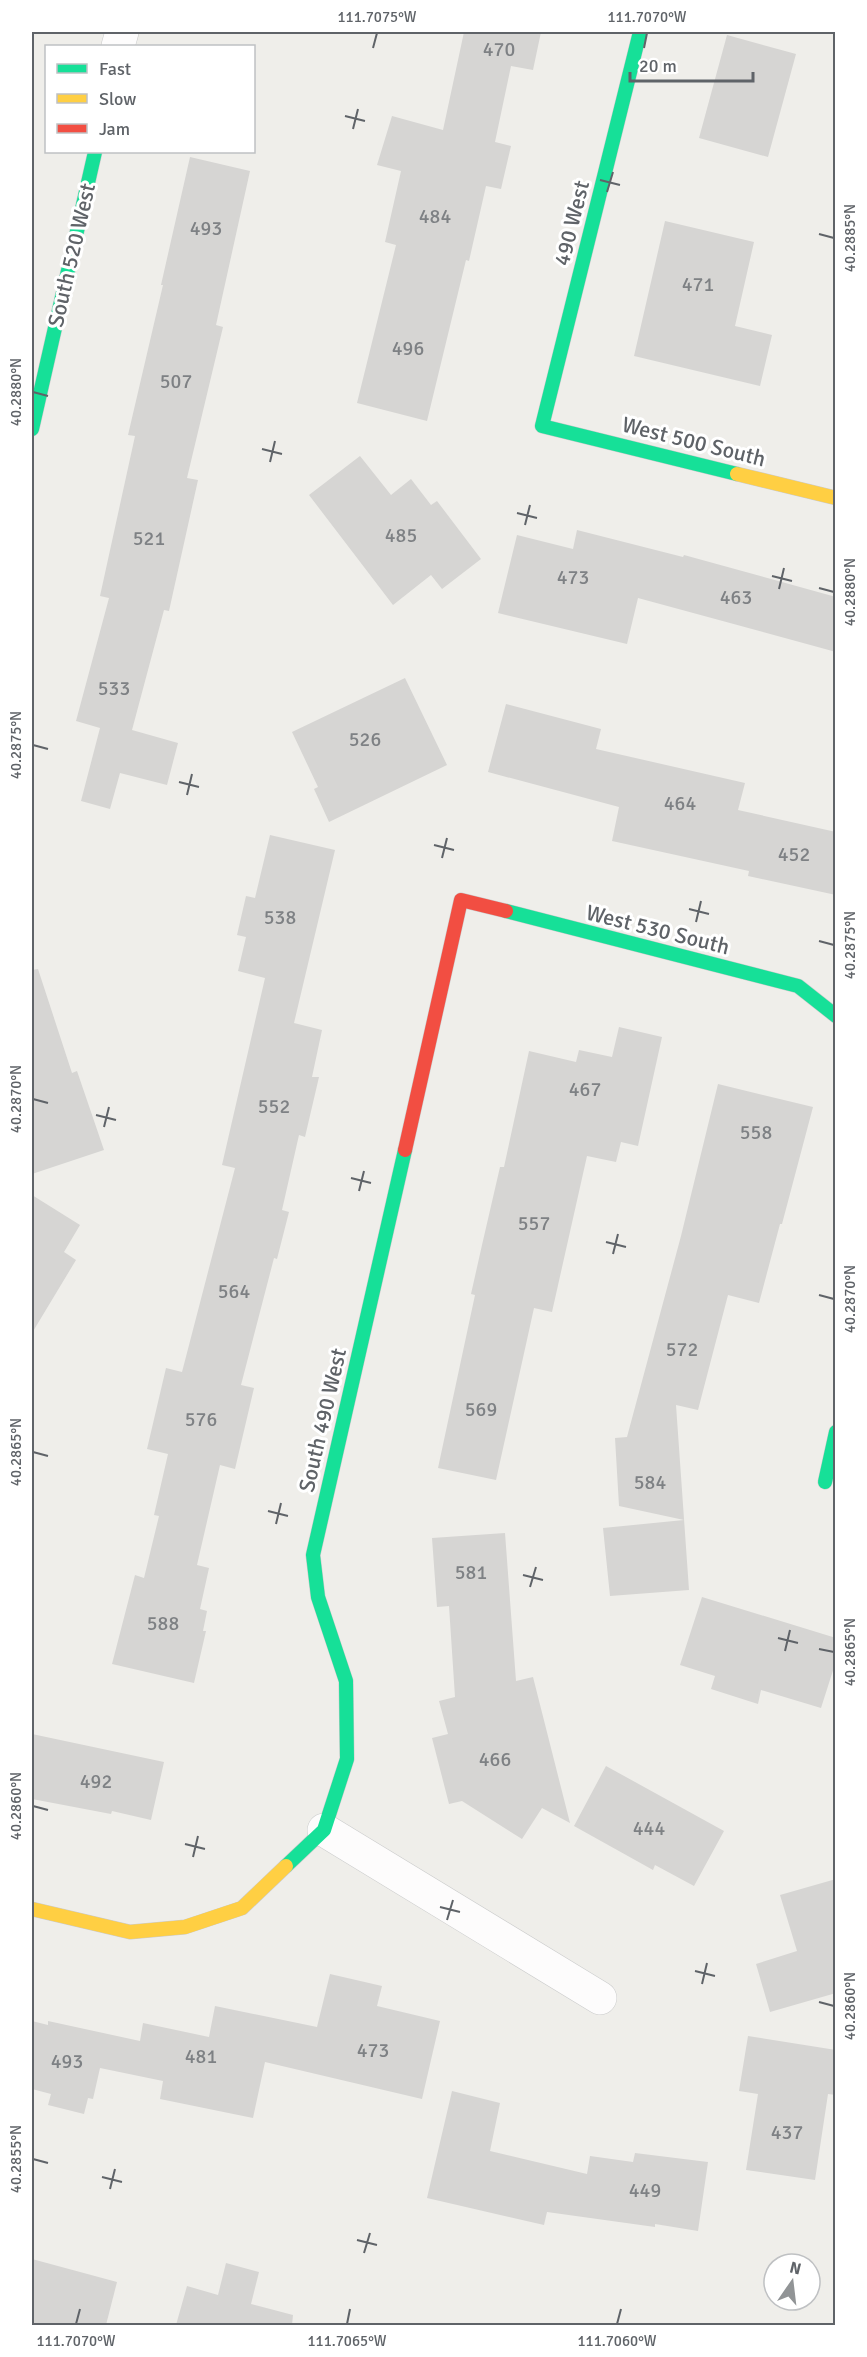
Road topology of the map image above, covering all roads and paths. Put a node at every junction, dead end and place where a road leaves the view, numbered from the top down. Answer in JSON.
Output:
{"nodes":[{"id":1,"x":640,"y":32,"type":"edge"},
{"id":2,"x":94,"y":153,"type":"edge"},
{"id":3,"x":542,"y":426,"type":"joint"},
{"id":4,"x":32,"y":429,"type":"edge"},
{"id":5,"x":836,"y":498,"type":"edge"},
{"id":6,"x":461,"y":900,"type":"joint"},
{"id":7,"x":836,"y":1016,"type":"edge"},
{"id":8,"x":836,"y":1432,"type":"edge"},
{"id":9,"x":825,"y":1482,"type":"dead end"},
{"id":10,"x":324,"y":1830,"type":"junction"},
{"id":11,"x":32,"y":1909,"type":"edge"},
{"id":12,"x":600,"y":1998,"type":"dead end"}],
"edges":[{"from":1,"to":3,"type":"street","name":"490 West"},
{"from":2,"to":4,"type":"street","name":"South 520 West"},
{"from":3,"to":5,"type":"street","name":"West 500 South"},
{"from":6,"to":7,"type":"street","name":"West 530 South"},
{"from":6,"to":10,"type":"street","name":"South 490 West"},
{"from":8,"to":9,"type":"street"},
{"from":10,"to":11,"type":"street","name":"South 490 West"},
{"from":10,"to":12,"type":"street"}]}
